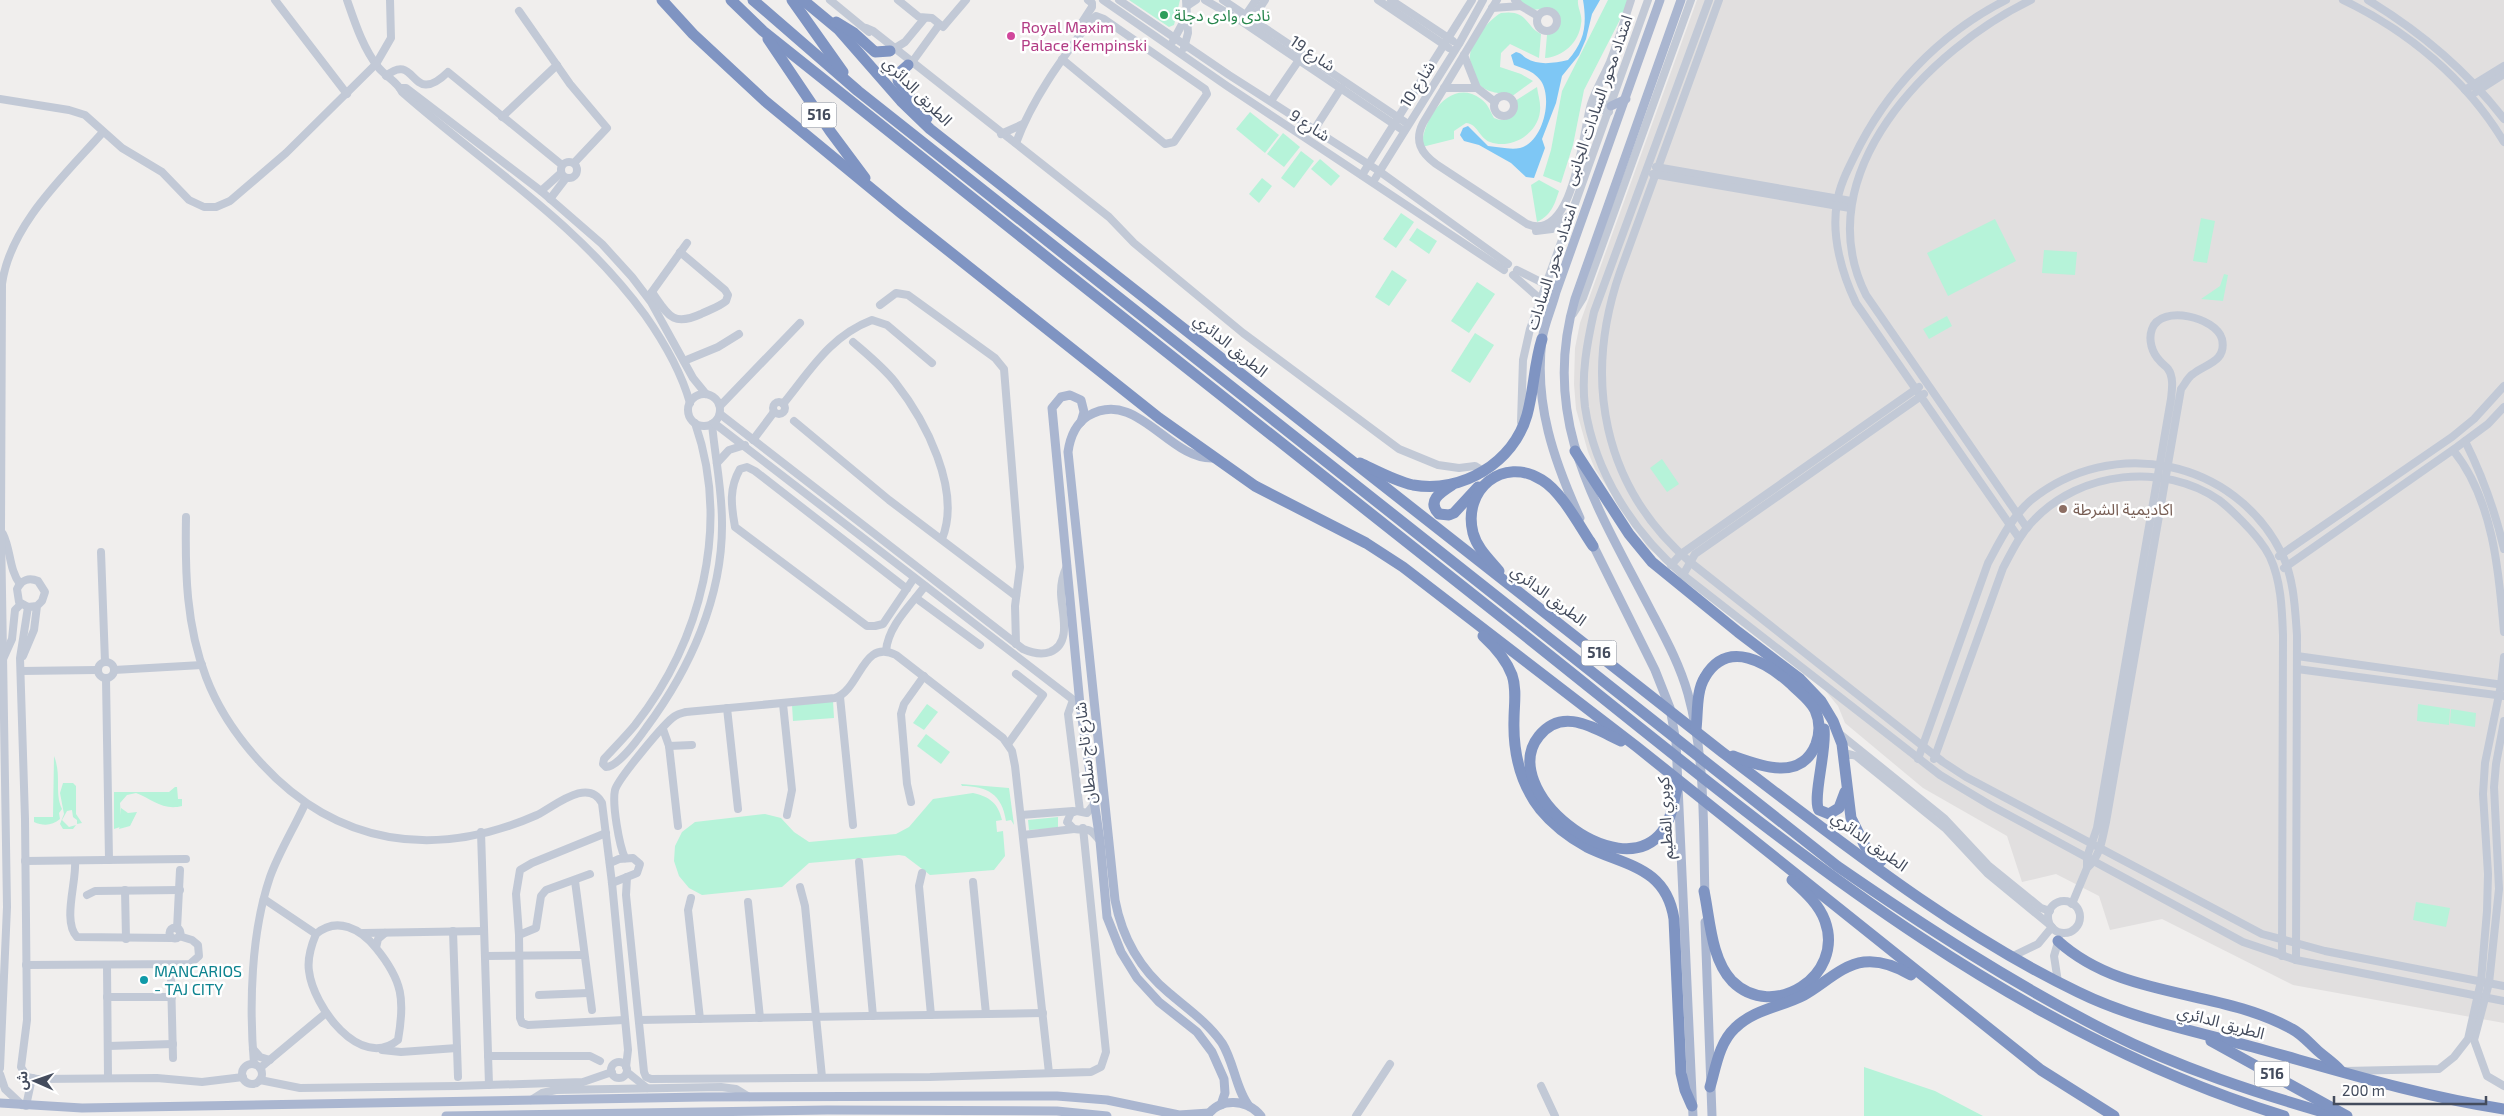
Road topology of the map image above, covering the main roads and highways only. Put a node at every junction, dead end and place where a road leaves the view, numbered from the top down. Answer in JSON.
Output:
{"nodes":[{"id":1,"x":662,"y":0,"type":"edge"},
{"id":2,"x":731,"y":0,"type":"edge"},
{"id":3,"x":753,"y":0,"type":"edge"},
{"id":4,"x":792,"y":0,"type":"edge"},
{"id":5,"x":804,"y":0,"type":"edge"},
{"id":6,"x":1660,"y":0,"type":"edge"},
{"id":7,"x":1681,"y":0,"type":"edge"},
{"id":8,"x":823,"y":15,"type":"junction"},
{"id":9,"x":763,"y":31,"type":"junction"},
{"id":10,"x":893,"y":50,"type":"road end"},
{"id":11,"x":910,"y":64,"type":"road end"},
{"id":12,"x":858,"y":91,"type":"junction"},
{"id":13,"x":1626,"y":98,"type":"junction"},
{"id":14,"x":1610,"y":109,"type":"road end"},
{"id":15,"x":930,"y":129,"type":"junction"},
{"id":16,"x":879,"y":196,"type":"junction"},
{"id":17,"x":1542,"y":340,"type":"junction"},
{"id":18,"x":1080,"y":423,"type":"junction"},
{"id":19,"x":1575,"y":451,"type":"junction"},
{"id":20,"x":1340,"y":453,"type":"junction"},
{"id":21,"x":1214,"y":458,"type":"junction"},
{"id":22,"x":1485,"y":483,"type":"junction"},
{"id":23,"x":1454,"y":484,"type":"junction"},
{"id":24,"x":1593,"y":546,"type":"junction"},
{"id":25,"x":1510,"y":586,"type":"junction"},
{"id":26,"x":1448,"y":601,"type":"junction"},
{"id":27,"x":1815,"y":712,"type":"junction"},
{"id":28,"x":1696,"y":729,"type":"junction"},
{"id":29,"x":1637,"y":747,"type":"junction"},
{"id":30,"x":1722,"y":752,"type":"junction"},
{"id":31,"x":1678,"y":785,"type":"junction"},
{"id":32,"x":1847,"y":789,"type":"junction"},
{"id":33,"x":1754,"y":840,"type":"junction"},
{"id":34,"x":1896,"y":880,"type":"junction"},
{"id":35,"x":1704,"y":891,"type":"junction"},
{"id":36,"x":2060,"y":937,"type":"road end"},
{"id":37,"x":1954,"y":1002,"type":"junction"},
{"id":38,"x":2197,"y":1032,"type":"junction"},
{"id":39,"x":2341,"y":1072,"type":"junction"},
{"id":40,"x":1710,"y":1087,"type":"junction"},
{"id":41,"x":1240,"y":1088,"type":"junction"},
{"id":42,"x":1225,"y":1090,"type":"junction"},
{"id":43,"x":0,"y":1103,"type":"edge"},
{"id":44,"x":1221,"y":1104,"type":"junction"},
{"id":45,"x":1249,"y":1106,"type":"junction"},
{"id":46,"x":2504,"y":1109,"type":"edge"},
{"id":47,"x":1693,"y":1111,"type":"edge"},
{"id":48,"x":831,"y":1113,"type":"edge"},
{"id":49,"x":1208,"y":1114,"type":"edge"},
{"id":50,"x":446,"y":1116,"type":"edge"},
{"id":51,"x":1107,"y":1116,"type":"edge"},
{"id":52,"x":1192,"y":1116,"type":"edge"},
{"id":53,"x":1261,"y":1116,"type":"edge"},
{"id":54,"x":1712,"y":1116,"type":"edge"},
{"id":55,"x":2114,"y":1116,"type":"edge"},
{"id":56,"x":2284,"y":1116,"type":"edge"},
{"id":57,"x":2337,"y":1116,"type":"edge"},
{"id":58,"x":2347,"y":1116,"type":"edge"}],
"edges":[{"from":1,"to":16,"type":"highway","number":"516"},
{"from":2,"to":9,"type":"highway","number":"516"},
{"from":3,"to":12,"type":"highway","name":"الطريق الدائري","number":"516"},
{"from":4,"to":12,"type":"highway","number":"516"},
{"from":5,"to":8,"type":"highway","name":"الطريق الدائري","number":"516"},
{"from":6,"to":13,"type":"main road","name":"امتداد محور السادات"},
{"from":7,"to":19,"type":"main road","name":"امتداد محور السادات"},
{"from":8,"to":10,"type":"highway"},
{"from":8,"to":15,"type":"highway","name":"الطريق الدائري","number":"516"},
{"from":9,"to":16,"type":"highway","number":"516"},
{"from":9,"to":56,"type":"highway","number":"516"},
{"from":11,"to":15,"type":"highway"},
{"from":12,"to":57,"type":"highway","name":"الطريق الدائري","number":"516"},
{"from":13,"to":14,"type":"main road"},
{"from":13,"to":17,"type":"main road","name":"امتداد محور السادات"},
{"from":15,"to":20,"type":"highway","name":"الطريق الدائري","number":"516"},
{"from":16,"to":21,"type":"highway","number":"516"},
{"from":17,"to":23,"type":"highway","number":"516"},
{"from":17,"to":24,"type":"main road","name":"امتداد محور السادات"},
{"from":18,"to":21,"type":"main road"},
{"from":18,"to":41,"type":"main road","name":"شارع تاج سلطان"},
{"from":18,"to":42,"type":"main road","name":"شارع تاج سلطان"},
{"from":19,"to":28,"type":"main road","name":"امتداد محور السادات"},
{"from":19,"to":32,"type":"highway","number":"516"},
{"from":20,"to":23,"type":"highway","number":"516"},
{"from":20,"to":25,"type":"highway","name":"الطريق الدائري","number":"516"},
{"from":21,"to":26,"type":"highway","number":"516"},
{"from":22,"to":23,"type":"highway"},
{"from":22,"to":24,"type":"highway"},
{"from":22,"to":25,"type":"highway","number":"516"},
{"from":24,"to":31,"type":"main road","name":"كوبري الفطيم"},
{"from":25,"to":30,"type":"highway","name":"الطريق الدائري","number":"516"},
{"from":26,"to":29,"type":"highway","number":"516"},
{"from":26,"to":47,"type":"highway","number":"516"},
{"from":27,"to":28,"type":"highway"},
{"from":27,"to":30,"type":"highway","number":"516"},
{"from":27,"to":32,"type":"highway"},
{"from":28,"to":35,"type":"main road"},
{"from":29,"to":31,"type":"highway","number":"516"},
{"from":29,"to":33,"type":"highway","number":"516"},
{"from":30,"to":34,"type":"highway","name":"الطريق الدائري","number":"516"},
{"from":31,"to":47,"type":"main road","name":"كوبري الفطيم"},
{"from":32,"to":34,"type":"highway","number":"516"},
{"from":33,"to":35,"type":"highway","number":"516"},
{"from":33,"to":37,"type":"highway","number":"516"},
{"from":34,"to":38,"type":"highway","name":"الطريق الدائري","number":"516"},
{"from":35,"to":40,"type":"main road"},
{"from":36,"to":39,"type":"highway"},
{"from":37,"to":40,"type":"highway","number":"516"},
{"from":37,"to":55,"type":"highway","number":"516"},
{"from":38,"to":39,"type":"highway","name":"الطريق الدائري","number":"516"},
{"from":38,"to":58,"type":"highway","number":"516"},
{"from":39,"to":46,"type":"highway","name":"الطريق الدائري","number":"516"},
{"from":40,"to":54,"type":"main road"},
{"from":41,"to":42,"type":"main road"},
{"from":41,"to":45,"type":"main road","name":"شارع تاج سلطان"},
{"from":42,"to":44,"type":"main road"},
{"from":43,"to":52,"type":"main road"},
{"from":44,"to":45,"type":"main road"},
{"from":44,"to":49,"type":"main road"},
{"from":45,"to":53,"type":"main road"},
{"from":48,"to":50,"type":"main road"},
{"from":48,"to":51,"type":"main road"},
{"from":49,"to":52,"type":"main road"}]}
